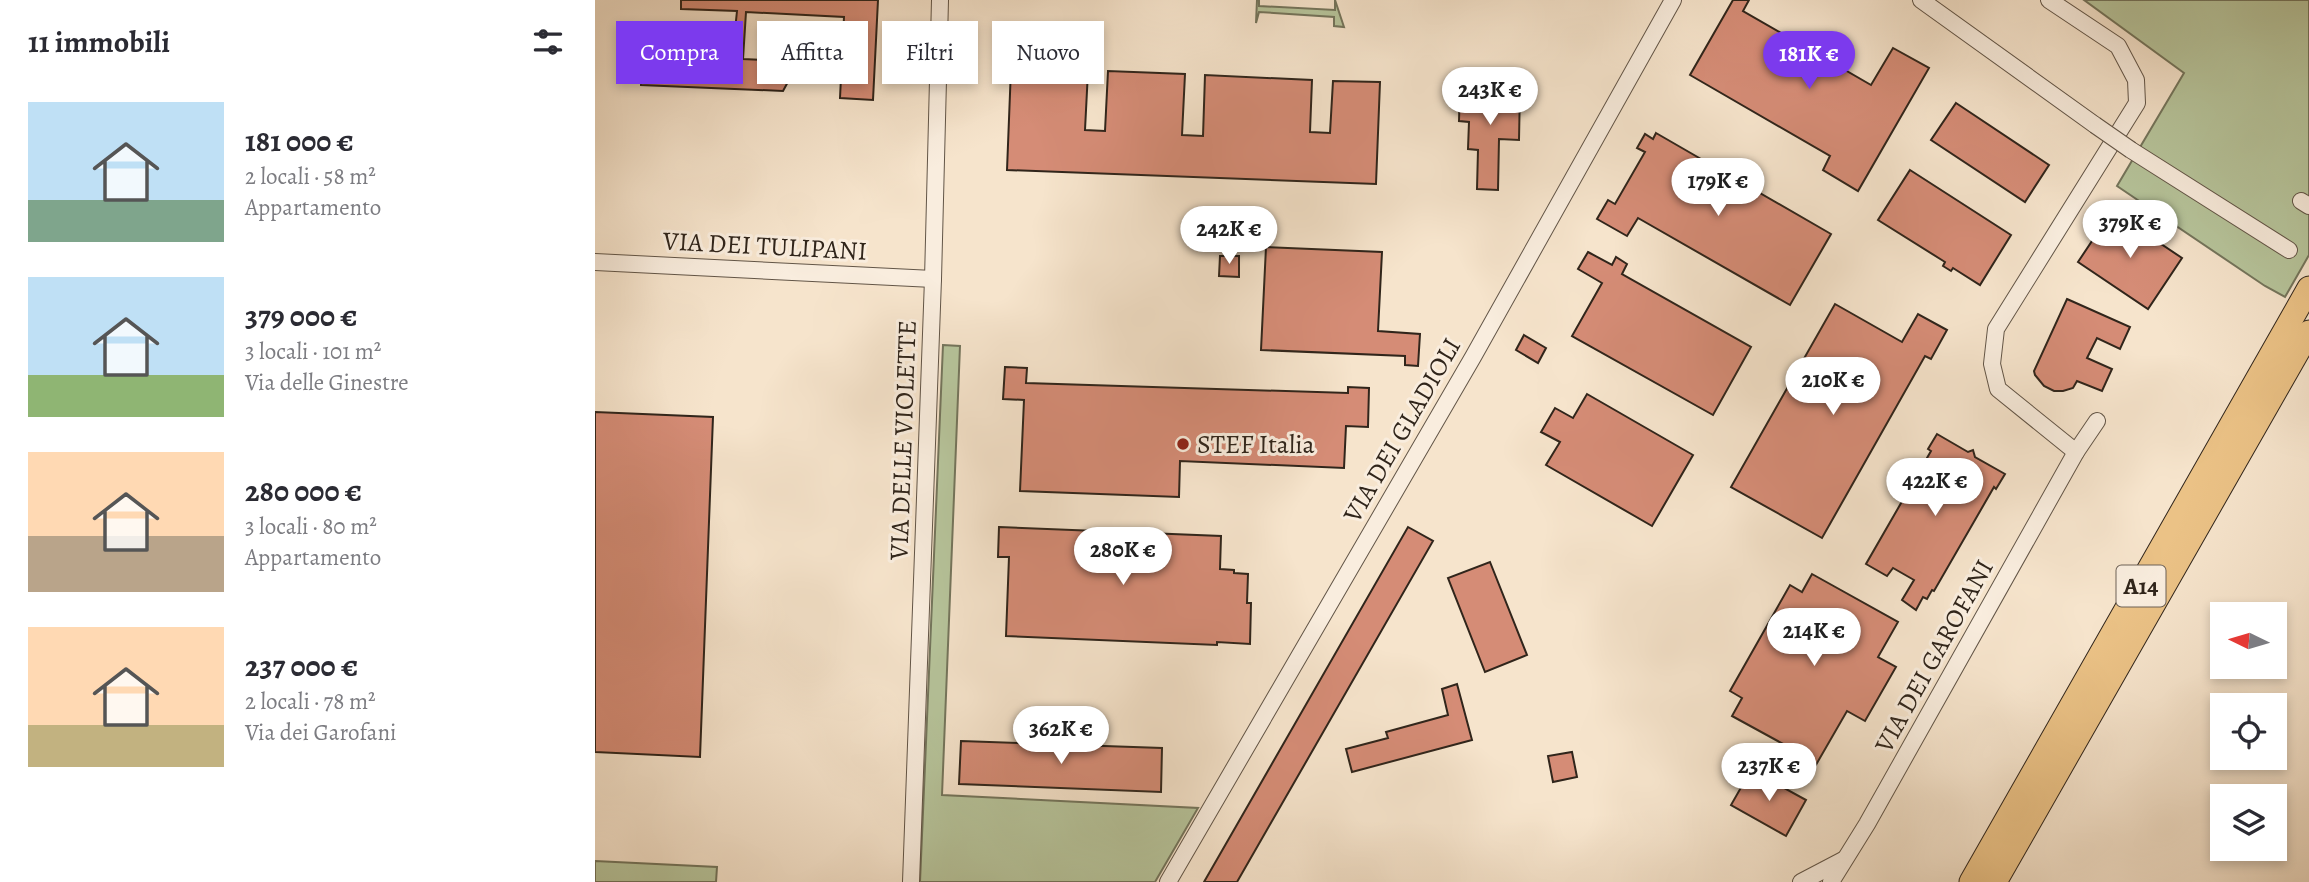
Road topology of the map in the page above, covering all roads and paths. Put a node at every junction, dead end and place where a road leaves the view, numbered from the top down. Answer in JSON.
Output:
{"nodes":[{"id":1,"x":940,"y":0,"type":"edge"},
{"id":2,"x":1673,"y":0,"type":"edge"},
{"id":3,"x":1921,"y":0,"type":"edge"},
{"id":4,"x":2049,"y":0,"type":"edge"},
{"id":5,"x":2289,"y":250,"type":"dead end"},
{"id":6,"x":595,"y":262,"type":"edge"},
{"id":7,"x":933,"y":279,"type":"junction"},
{"id":8,"x":2309,"y":288,"type":"edge"},
{"id":9,"x":2309,"y":332,"type":"edge"},
{"id":10,"x":2097,"y":421,"type":"dead end"},
{"id":11,"x":2076,"y":452,"type":"junction"},
{"id":12,"x":1843,"y":860,"type":"junction"},
{"id":13,"x":911,"y":882,"type":"edge"},
{"id":14,"x":1168,"y":882,"type":"edge"},
{"id":15,"x":1801,"y":882,"type":"edge"},
{"id":16,"x":1831,"y":882,"type":"edge"},
{"id":17,"x":1971,"y":882,"type":"edge"},
{"id":18,"x":1995,"y":882,"type":"edge"}],
"edges":[{"from":1,"to":7,"type":"street","name":"VIA DELLE VIOLETTE"},
{"from":2,"to":14,"type":"street","name":"VIA DEI GLADIOLI"},
{"from":3,"to":5,"type":"street","bridge":true},
{"from":4,"to":11,"type":"street"},
{"from":6,"to":7,"type":"street","name":"VIA DEI TULIPANI"},
{"from":7,"to":13,"type":"street","name":"VIA DELLE VIOLETTE"},
{"from":8,"to":17,"type":"highway","number":"A14"},
{"from":9,"to":18,"type":"highway","number":"A14"},
{"from":10,"to":11,"type":"street","name":"VIA DEI GAROFANI"},
{"from":11,"to":12,"type":"street","name":"VIA DEI GAROFANI"},
{"from":12,"to":15,"type":"street"},
{"from":12,"to":16,"type":"street","name":"VIA DEI GAROFANI"}]}
